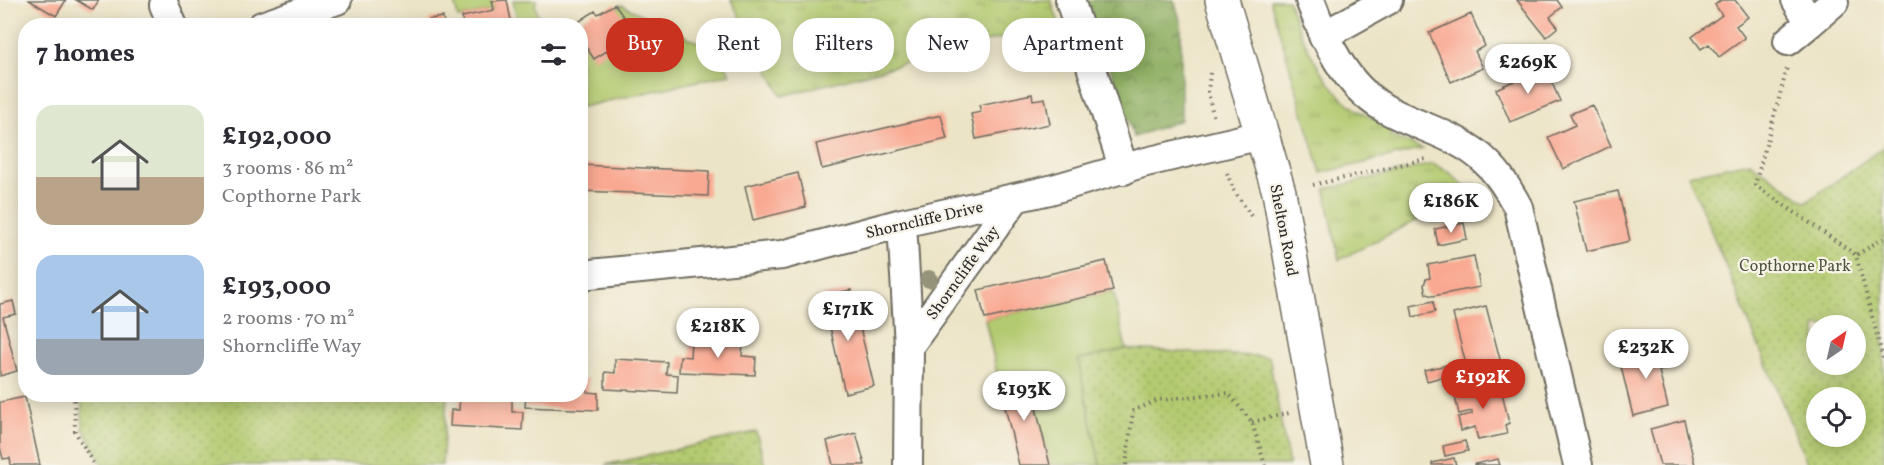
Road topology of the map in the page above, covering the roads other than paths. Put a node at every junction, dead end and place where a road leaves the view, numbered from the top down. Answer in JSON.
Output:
{"nodes":[{"id":1,"x":337,"y":0,"type":"edge"},
{"id":2,"x":1070,"y":0,"type":"edge"},
{"id":3,"x":1222,"y":0,"type":"edge"},
{"id":4,"x":1310,"y":0,"type":"edge"},
{"id":5,"x":1388,"y":0,"type":"edge"},
{"id":6,"x":1834,"y":2,"type":"dead end"},
{"id":7,"x":1803,"y":12,"type":"edge"},
{"id":8,"x":285,"y":18,"type":"edge"},
{"id":9,"x":1323,"y":36,"type":"junction"},
{"id":10,"x":1788,"y":41,"type":"road end"},
{"id":11,"x":1262,"y":135,"type":"junction"},
{"id":12,"x":1124,"y":170,"type":"junction"},
{"id":13,"x":1015,"y":199,"type":"junction"},
{"id":14,"x":902,"y":223,"type":"junction"},
{"id":15,"x":588,"y":274,"type":"edge"},
{"id":16,"x":909,"y":346,"type":"junction"},
{"id":17,"x":908,"y":465,"type":"edge"},
{"id":18,"x":1328,"y":465,"type":"edge"},
{"id":19,"x":1578,"y":465,"type":"edge"}],
"edges":[{"from":1,"to":8,"type":"street"},
{"from":2,"to":12,"type":"street"},
{"from":3,"to":11,"type":"main road","name":"Shelton Road"},
{"from":4,"to":9,"type":"street"},
{"from":5,"to":9,"type":"street"},
{"from":6,"to":7,"type":"street"},
{"from":7,"to":10,"type":"street"},
{"from":9,"to":19,"type":"street"},
{"from":11,"to":12,"type":"street","name":"Shorncliffe Drive"},
{"from":11,"to":18,"type":"main road","name":"Shelton Road"},
{"from":12,"to":13,"type":"street","name":"Shorncliffe Drive"},
{"from":13,"to":14,"type":"street","name":"Shorncliffe Drive"},
{"from":13,"to":16,"type":"street","name":"Shorncliffe Way"},
{"from":14,"to":15,"type":"street","name":"Shorncliffe Drive"},
{"from":14,"to":16,"type":"street","name":"Shorncliffe Way"},
{"from":16,"to":17,"type":"street","name":"Shorncliffe Way"}]}
